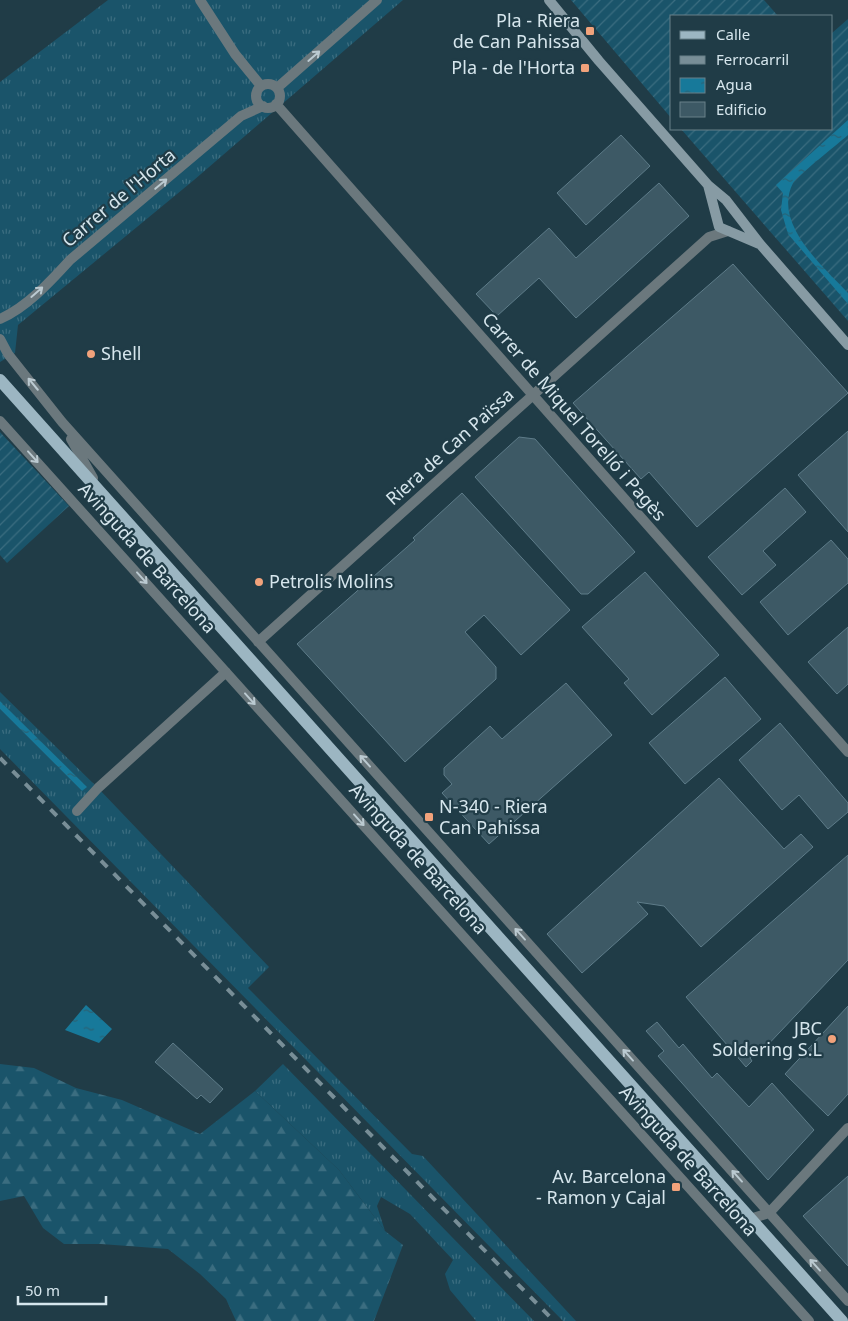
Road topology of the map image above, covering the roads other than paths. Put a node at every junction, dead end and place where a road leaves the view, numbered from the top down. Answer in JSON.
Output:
{"nodes":[{"id":1,"x":200,"y":0,"type":"edge"},
{"id":2,"x":377,"y":0,"type":"edge"},
{"id":3,"x":550,"y":1,"type":"edge"},
{"id":4,"x":261,"y":86,"type":"junction"},
{"id":5,"x":277,"y":88,"type":"junction"},
{"id":6,"x":276,"y":104,"type":"junction"},
{"id":7,"x":263,"y":106,"type":"junction"},
{"id":8,"x":708,"y":185,"type":"junction"},
{"id":9,"x":737,"y":214,"type":"junction"},
{"id":10,"x":718,"y":218,"type":"junction"},
{"id":11,"x":729,"y":231,"type":"junction"},
{"id":12,"x":709,"y":237,"type":"junction"},
{"id":13,"x":760,"y":244,"type":"junction"},
{"id":14,"x":0,"y":319,"type":"edge"},
{"id":15,"x":0,"y":339,"type":"edge"},
{"id":16,"x":848,"y":344,"type":"edge"},
{"id":17,"x":0,"y":380,"type":"edge"},
{"id":18,"x":534,"y":394,"type":"junction"},
{"id":19,"x":0,"y":421,"type":"edge"},
{"id":20,"x":62,"y":422,"type":"junction"},
{"id":21,"x":104,"y":499,"type":"junction"},
{"id":22,"x":258,"y":642,"type":"junction"},
{"id":23,"x":226,"y":672,"type":"junction"},
{"id":24,"x":848,"y":752,"type":"edge"},
{"id":25,"x":77,"y":811,"type":"dead end"},
{"id":26,"x":848,"y":1128,"type":"edge"},
{"id":27,"x":769,"y":1213,"type":"junction"},
{"id":28,"x":750,"y":1219,"type":"junction"},
{"id":29,"x":848,"y":1301,"type":"edge"},
{"id":30,"x":808,"y":1321,"type":"edge"},
{"id":31,"x":842,"y":1321,"type":"edge"}],
"edges":[{"from":1,"to":4,"type":"street"},
{"from":5,"to":2,"type":"street","one_way":true},
{"from":3,"to":8,"type":"main road"},
{"from":4,"to":5,"type":"street"},
{"from":4,"to":7,"type":"street"},
{"from":5,"to":6,"type":"street"},
{"from":6,"to":7,"type":"street"},
{"from":6,"to":18,"type":"street","name":"Carrer de Miquel Torelló i Pagès"},
{"from":14,"to":7,"type":"street","name":"Carrer de l'Horta","one_way":true},
{"from":8,"to":9,"type":"main road"},
{"from":8,"to":10,"type":"main road"},
{"from":9,"to":10,"type":"main road"},
{"from":9,"to":11,"type":"main road"},
{"from":9,"to":13,"type":"main road"},
{"from":10,"to":11,"type":"main road"},
{"from":10,"to":12,"type":"street","name":"Riera de Can Païssa"},
{"from":11,"to":12,"type":"street","name":"Riera de Can Païssa"},
{"from":11,"to":13,"type":"main road"},
{"from":12,"to":18,"type":"street","name":"Riera de Can Païssa"},
{"from":13,"to":16,"type":"main road"},
{"from":20,"to":15,"type":"street","name":"Avinguda de Barcelona","one_way":true},
{"from":17,"to":21,"type":"main road","name":"Avinguda de Barcelona"},
{"from":18,"to":22,"type":"street","name":"Riera de Can Païssa"},
{"from":18,"to":24,"type":"street","name":"Carrer de Miquel Torelló i Pagès"},
{"from":19,"to":23,"type":"street","name":"Avinguda de Barcelona","one_way":true},
{"from":20,"to":21,"type":"street","name":"Avinguda de Barcelona"},
{"from":20,"to":22,"type":"street","name":"Avinguda de Barcelona"},
{"from":21,"to":28,"type":"main road","name":"Avinguda de Barcelona"},
{"from":27,"to":22,"type":"street","name":"Avinguda de Barcelona","one_way":true},
{"from":23,"to":25,"type":"street"},
{"from":23,"to":30,"type":"street","name":"Avinguda de Barcelona","one_way":true},
{"from":26,"to":27,"type":"street"},
{"from":27,"to":28,"type":"street"},
{"from":29,"to":27,"type":"street","name":"Avinguda de Barcelona","one_way":true},
{"from":28,"to":31,"type":"main road","name":"Avinguda de Barcelona"}]}
